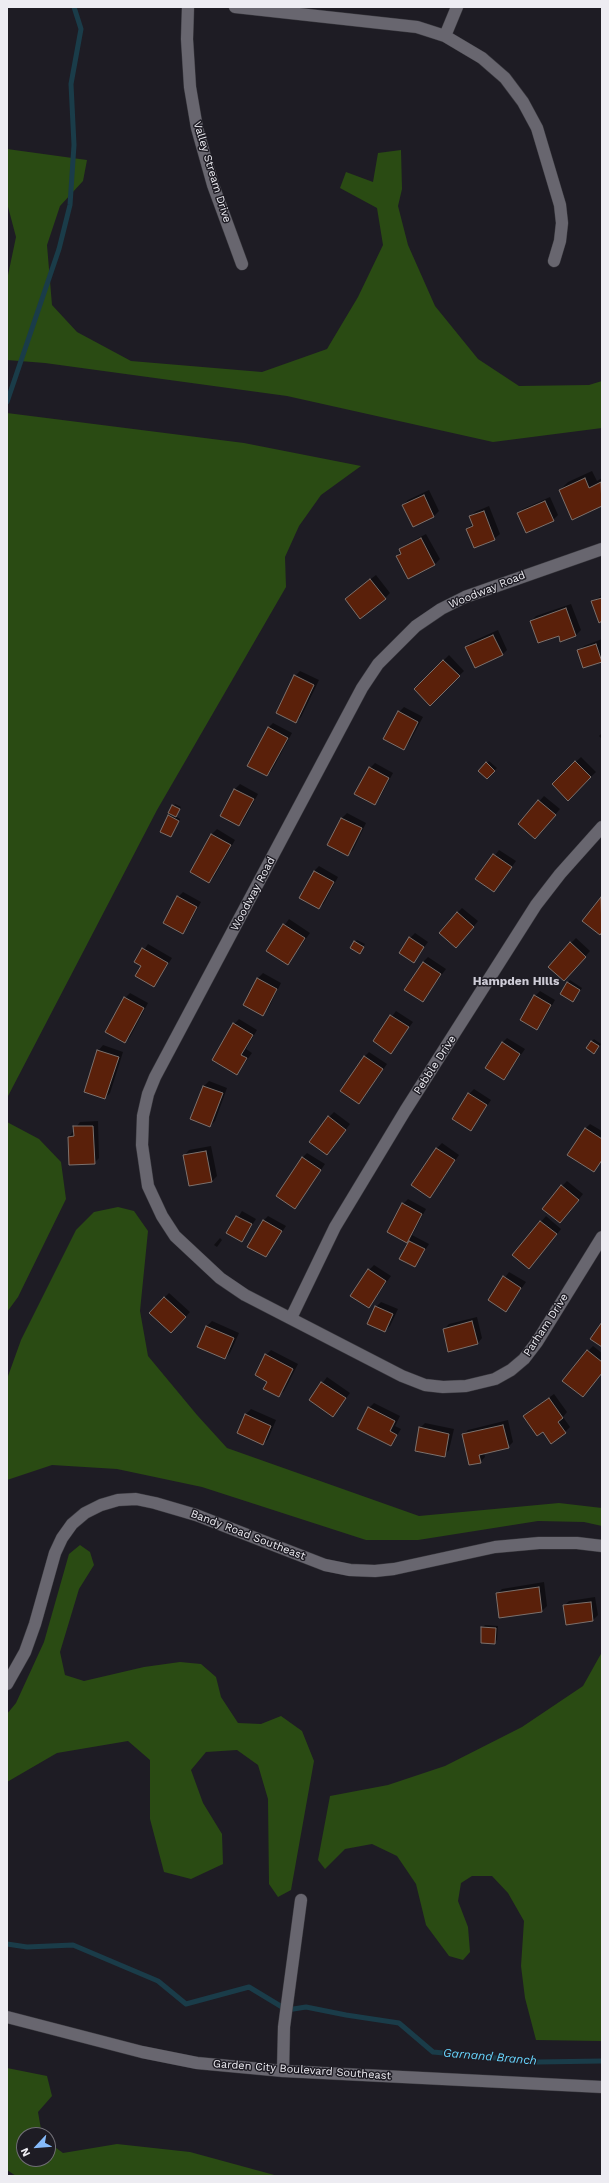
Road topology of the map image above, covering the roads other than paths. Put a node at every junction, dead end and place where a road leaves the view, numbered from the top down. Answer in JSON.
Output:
{"nodes":[{"id":1,"x":188,"y":7,"type":"edge"},
{"id":2,"x":235,"y":7,"type":"edge"},
{"id":3,"x":457,"y":7,"type":"edge"},
{"id":4,"x":446,"y":36,"type":"junction"},
{"id":5,"x":554,"y":261,"type":"dead end"},
{"id":6,"x":242,"y":264,"type":"dead end"},
{"id":7,"x":602,"y":549,"type":"edge"},
{"id":8,"x":602,"y":827,"type":"edge"},
{"id":9,"x":602,"y":1236,"type":"edge"},
{"id":10,"x":291,"y":1318,"type":"junction"},
{"id":11,"x":602,"y":1546,"type":"edge"},
{"id":12,"x":7,"y":1684,"type":"edge"},
{"id":13,"x":301,"y":1900,"type":"dead end"},
{"id":14,"x":7,"y":2017,"type":"edge"},
{"id":15,"x":283,"y":2071,"type":"junction"},
{"id":16,"x":602,"y":2087,"type":"edge"}],
"edges":[{"from":1,"to":6,"type":"street","name":"Valley Stream Drive"},
{"from":2,"to":4,"type":"street"},
{"from":3,"to":4,"type":"street"},
{"from":4,"to":5,"type":"street"},
{"from":7,"to":10,"type":"street","name":"Woodway Road"},
{"from":8,"to":10,"type":"street","name":"Pebble Drive"},
{"from":9,"to":10,"type":"street","name":"Parham Drive"},
{"from":11,"to":12,"type":"street","name":"Bandy Road Southeast"},
{"from":13,"to":15,"type":"street"},
{"from":14,"to":15,"type":"street","name":"Garden City Boulevard Southeast"},
{"from":15,"to":16,"type":"street","name":"Garden City Boulevard Southeast"}]}
